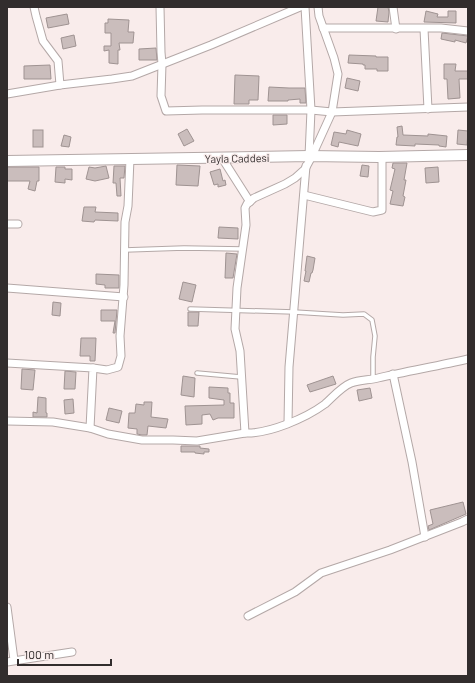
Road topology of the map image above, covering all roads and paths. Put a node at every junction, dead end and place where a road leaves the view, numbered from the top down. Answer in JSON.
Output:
{"nodes":[{"id":1,"x":34,"y":7,"type":"edge"},
{"id":2,"x":160,"y":7,"type":"edge"},
{"id":3,"x":300,"y":7,"type":"edge"},
{"id":4,"x":305,"y":7,"type":"edge"},
{"id":5,"x":318,"y":7,"type":"edge"},
{"id":6,"x":393,"y":7,"type":"edge"},
{"id":7,"x":324,"y":28,"type":"junction"},
{"id":8,"x":396,"y":29,"type":"junction"},
{"id":9,"x":424,"y":29,"type":"junction"},
{"id":10,"x":468,"y":31,"type":"edge"},
{"id":11,"x":162,"y":64,"type":"junction"},
{"id":12,"x":60,"y":85,"type":"junction"},
{"id":13,"x":7,"y":94,"type":"edge"},
{"id":14,"x":468,"y":107,"type":"edge"},
{"id":15,"x":428,"y":108,"type":"junction"},
{"id":16,"x":311,"y":110,"type":"junction"},
{"id":17,"x":332,"y":112,"type":"junction"},
{"id":18,"x":468,"y":156,"type":"edge"},
{"id":19,"x":382,"y":157,"type":"junction"},
{"id":20,"x":222,"y":158,"type":"junction"},
{"id":21,"x":130,"y":159,"type":"junction"},
{"id":22,"x":309,"y":160,"type":"junction"},
{"id":23,"x":7,"y":161,"type":"edge"},
{"id":24,"x":304,"y":195,"type":"junction"},
{"id":25,"x":250,"y":202,"type":"junction"},
{"id":26,"x":7,"y":224,"type":"edge"},
{"id":27,"x":18,"y":224,"type":"dead end"},
{"id":28,"x":243,"y":249,"type":"junction"},
{"id":29,"x":125,"y":250,"type":"junction"},
{"id":30,"x":7,"y":288,"type":"edge"},
{"id":31,"x":124,"y":296,"type":"junction"},
{"id":32,"x":190,"y":309,"type":"dead end"},
{"id":33,"x":236,"y":310,"type":"junction"},
{"id":34,"x":294,"y":312,"type":"junction"},
{"id":35,"x":468,"y":359,"type":"edge"},
{"id":36,"x":7,"y":363,"type":"edge"},
{"id":37,"x":93,"y":368,"type":"junction"},
{"id":38,"x":196,"y":373,"type":"dead end"},
{"id":39,"x":393,"y":374,"type":"junction"},
{"id":40,"x":242,"y":377,"type":"junction"},
{"id":41,"x":373,"y":379,"type":"junction"},
{"id":42,"x":7,"y":421,"type":"edge"},
{"id":43,"x":288,"y":423,"type":"junction"},
{"id":44,"x":90,"y":428,"type":"junction"},
{"id":45,"x":245,"y":433,"type":"junction"},
{"id":46,"x":468,"y":519,"type":"edge"},
{"id":47,"x":425,"y":537,"type":"junction"},
{"id":48,"x":7,"y":607,"type":"edge"},
{"id":49,"x":248,"y":616,"type":"dead end"},
{"id":50,"x":72,"y":652,"type":"dead end"},
{"id":51,"x":11,"y":661,"type":"edge"}],
"edges":[{"from":1,"to":12,"type":"street"},
{"from":2,"to":11,"type":"street"},
{"from":3,"to":11,"type":"street"},
{"from":4,"to":16,"type":"street"},
{"from":5,"to":7,"type":"street"},
{"from":6,"to":8,"type":"street"},
{"from":7,"to":8,"type":"street"},
{"from":7,"to":17,"type":"street"},
{"from":8,"to":9,"type":"street"},
{"from":9,"to":10,"type":"street"},
{"from":9,"to":15,"type":"street"},
{"from":11,"to":12,"type":"street"},
{"from":11,"to":16,"type":"street"},
{"from":12,"to":13,"type":"street"},
{"from":14,"to":15,"type":"street"},
{"from":15,"to":17,"type":"street"},
{"from":16,"to":17,"type":"street"},
{"from":16,"to":22,"type":"street"},
{"from":17,"to":22,"type":"street"},
{"from":18,"to":19,"type":"street","name":"Yayla Caddesi"},
{"from":19,"to":22,"type":"street","name":"Yayla Caddesi"},
{"from":19,"to":24,"type":"street"},
{"from":20,"to":21,"type":"street","name":"Yayla Caddesi"},
{"from":20,"to":22,"type":"street","name":"Yayla Caddesi"},
{"from":20,"to":25,"type":"street"},
{"from":21,"to":23,"type":"street","name":"Yayla Caddesi"},
{"from":21,"to":29,"type":"street"},
{"from":22,"to":24,"type":"street"},
{"from":22,"to":25,"type":"street"},
{"from":24,"to":34,"type":"street"},
{"from":25,"to":28,"type":"street"},
{"from":26,"to":27,"type":"street"},
{"from":28,"to":29,"type":"lane"},
{"from":28,"to":33,"type":"street"},
{"from":29,"to":31,"type":"street"},
{"from":30,"to":31,"type":"street"},
{"from":31,"to":37,"type":"street"},
{"from":32,"to":33,"type":"lane"},
{"from":33,"to":34,"type":"lane"},
{"from":33,"to":40,"type":"street"},
{"from":34,"to":41,"type":"lane"},
{"from":34,"to":43,"type":"street"},
{"from":35,"to":39,"type":"street"},
{"from":36,"to":37,"type":"street"},
{"from":37,"to":44,"type":"street"},
{"from":38,"to":40,"type":"lane"},
{"from":39,"to":41,"type":"street"},
{"from":39,"to":47,"type":"street"},
{"from":40,"to":45,"type":"street"},
{"from":41,"to":43,"type":"street"},
{"from":42,"to":44,"type":"street"},
{"from":43,"to":45,"type":"street"},
{"from":44,"to":45,"type":"street"},
{"from":46,"to":47,"type":"street"},
{"from":47,"to":49,"type":"street"},
{"from":48,"to":51,"type":"street"},
{"from":50,"to":51,"type":"street"}]}
